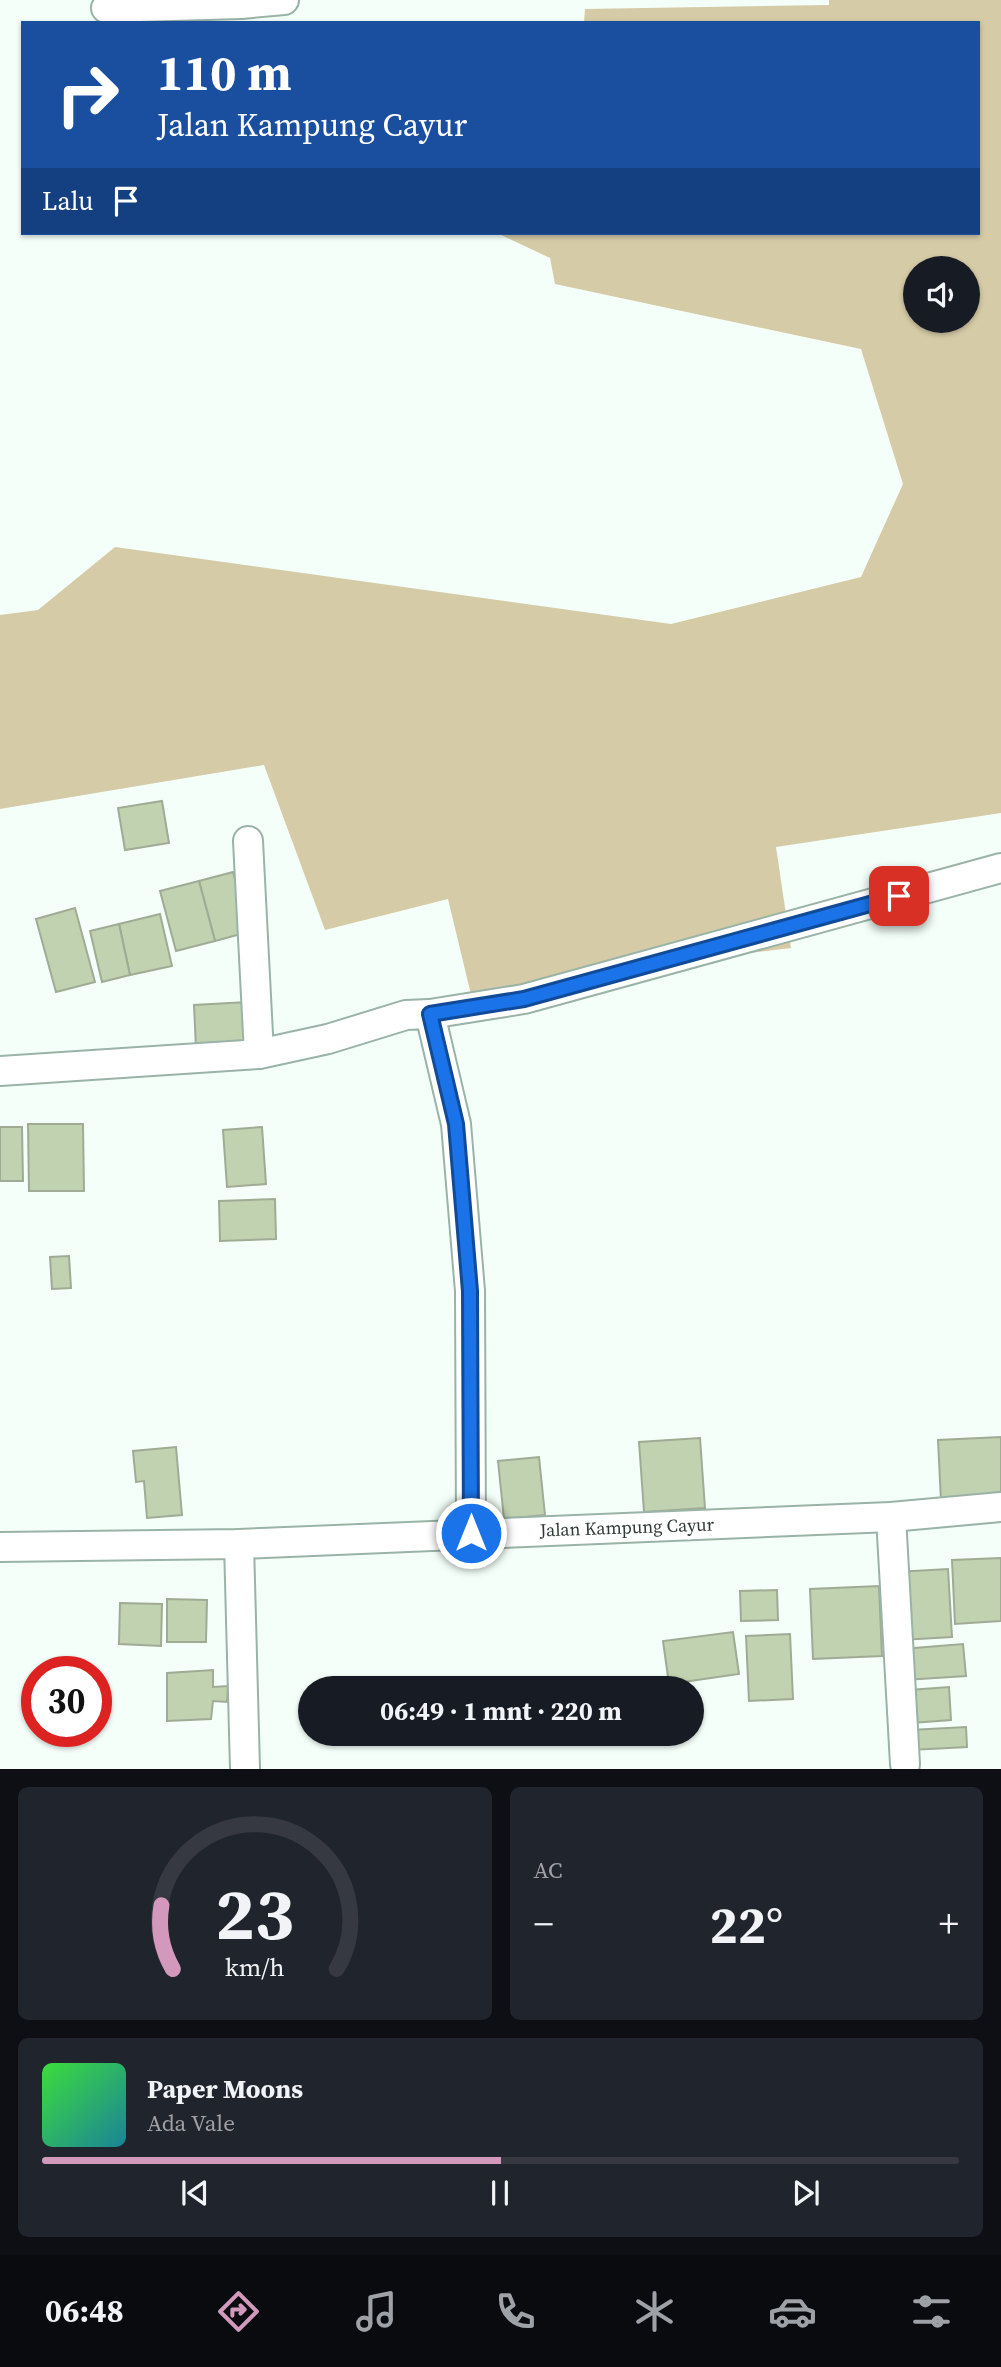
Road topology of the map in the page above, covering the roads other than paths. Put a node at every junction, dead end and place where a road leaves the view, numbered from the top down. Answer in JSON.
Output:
{"nodes":[{"id":1,"x":284,"y":0,"type":"edge"},
{"id":2,"x":106,"y":8,"type":"dead end"},
{"id":3,"x":248,"y":841,"type":"dead end"},
{"id":4,"x":1001,"y":868,"type":"edge"},
{"id":5,"x":430,"y":1014,"type":"junction"},
{"id":6,"x":259,"y":1054,"type":"junction"},
{"id":7,"x":0,"y":1072,"type":"edge"},
{"id":8,"x":1001,"y":1507,"type":"edge"},
{"id":9,"x":891,"y":1517,"type":"junction"},
{"id":10,"x":471,"y":1533,"type":"junction"},
{"id":11,"x":239,"y":1544,"type":"junction"},
{"id":12,"x":0,"y":1547,"type":"edge"},
{"id":13,"x":905,"y":1764,"type":"dead end"},
{"id":14,"x":245,"y":1769,"type":"edge"}],
"edges":[{"from":1,"to":2,"type":"street"},
{"from":3,"to":6,"type":"street"},
{"from":4,"to":5,"type":"street"},
{"from":5,"to":6,"type":"street"},
{"from":5,"to":10,"type":"street"},
{"from":6,"to":7,"type":"street"},
{"from":8,"to":9,"type":"street","name":"Jalan Kampung Cayur"},
{"from":9,"to":10,"type":"street","name":"Jalan Kampung Cayur"},
{"from":9,"to":13,"type":"street"},
{"from":10,"to":11,"type":"street","name":"Jalan Kampung Cayur"},
{"from":11,"to":12,"type":"street","name":"Jalan Kampung Cayur"},
{"from":11,"to":14,"type":"street"}]}
